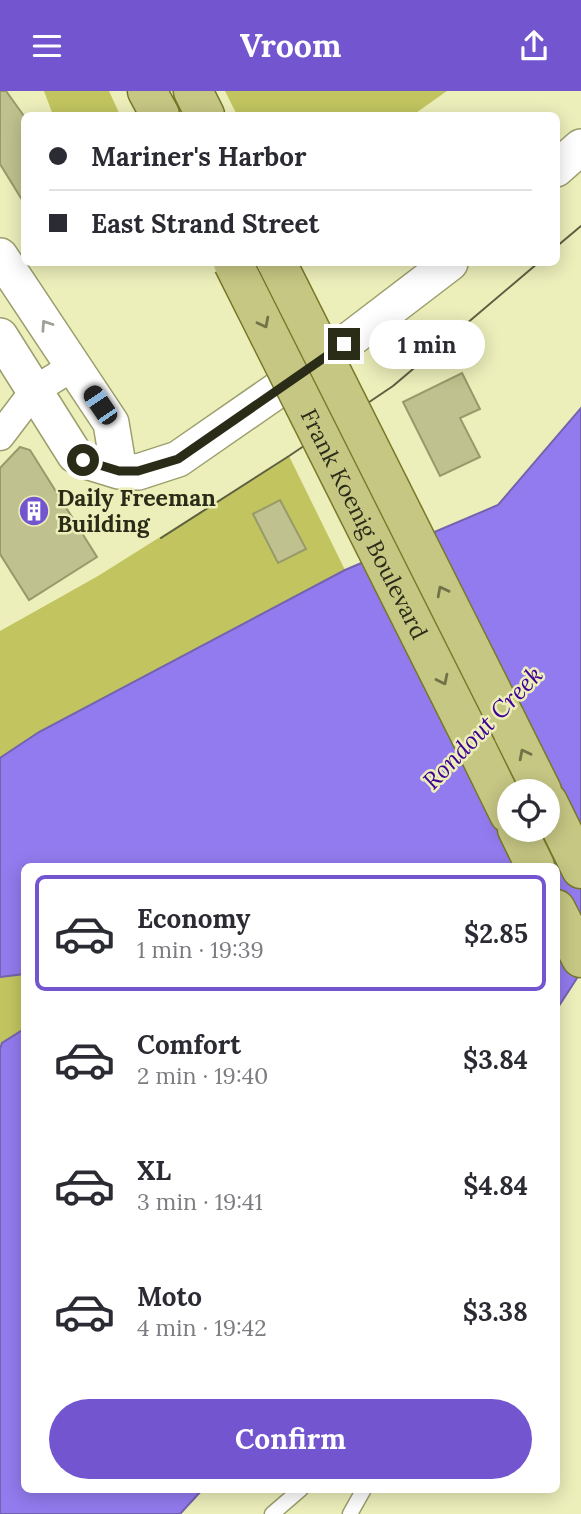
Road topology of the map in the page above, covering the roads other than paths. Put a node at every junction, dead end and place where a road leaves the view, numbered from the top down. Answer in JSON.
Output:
{"nodes":[{"id":1,"x":193,"y":91,"type":"edge"},
{"id":2,"x":204,"y":112,"type":"edge"},
{"id":3,"x":581,"y":147,"type":"edge"},
{"id":4,"x":560,"y":165,"type":"edge"},
{"id":5,"x":0,"y":256,"type":"edge"},
{"id":6,"x":235,"y":266,"type":"edge"},
{"id":7,"x":279,"y":266,"type":"edge"},
{"id":8,"x":446,"y":266,"type":"edge"},
{"id":9,"x":0,"y":336,"type":"edge"},
{"id":10,"x":74,"y":366,"type":"junction"},
{"id":11,"x":35,"y":390,"type":"junction"},
{"id":12,"x":0,"y":436,"type":"edge"},
{"id":13,"x":119,"y":471,"type":"junction"},
{"id":14,"x":536,"y":779,"type":"edge"},
{"id":15,"x":497,"y":790,"type":"edge"},
{"id":16,"x":560,"y":826,"type":"edge"},
{"id":17,"x":523,"y":842,"type":"edge"},
{"id":18,"x":534,"y":863,"type":"edge"},
{"id":19,"x":581,"y":869,"type":"edge"},
{"id":20,"x":560,"y":917,"type":"edge"},
{"id":21,"x":581,"y":958,"type":"edge"},
{"id":22,"x":296,"y":1493,"type":"edge"},
{"id":23,"x":362,"y":1493,"type":"edge"},
{"id":24,"x":272,"y":1514,"type":"edge"},
{"id":25,"x":350,"y":1514,"type":"edge"}],
"edges":[{"from":1,"to":2,"type":"main road"},
{"from":3,"to":4,"type":"street"},
{"from":10,"to":5,"type":"street","one_way":true},
{"from":6,"to":15,"type":"main road","name":"Frank Koenig Boulevard","one_way":true,"bridge":true},
{"from":14,"to":7,"type":"main road","name":"Frank Koenig Boulevard","one_way":true,"bridge":true},
{"from":8,"to":13,"type":"street"},
{"from":9,"to":11,"type":"street"},
{"from":10,"to":11,"type":"street"},
{"from":10,"to":13,"type":"street"},
{"from":11,"to":12,"type":"street"},
{"from":11,"to":13,"type":"street"},
{"from":16,"to":19,"type":"main road"},
{"from":17,"to":18,"type":"main road"},
{"from":20,"to":21,"type":"main road"},
{"from":22,"to":24,"type":"lane"},
{"from":23,"to":25,"type":"lane"}]}
